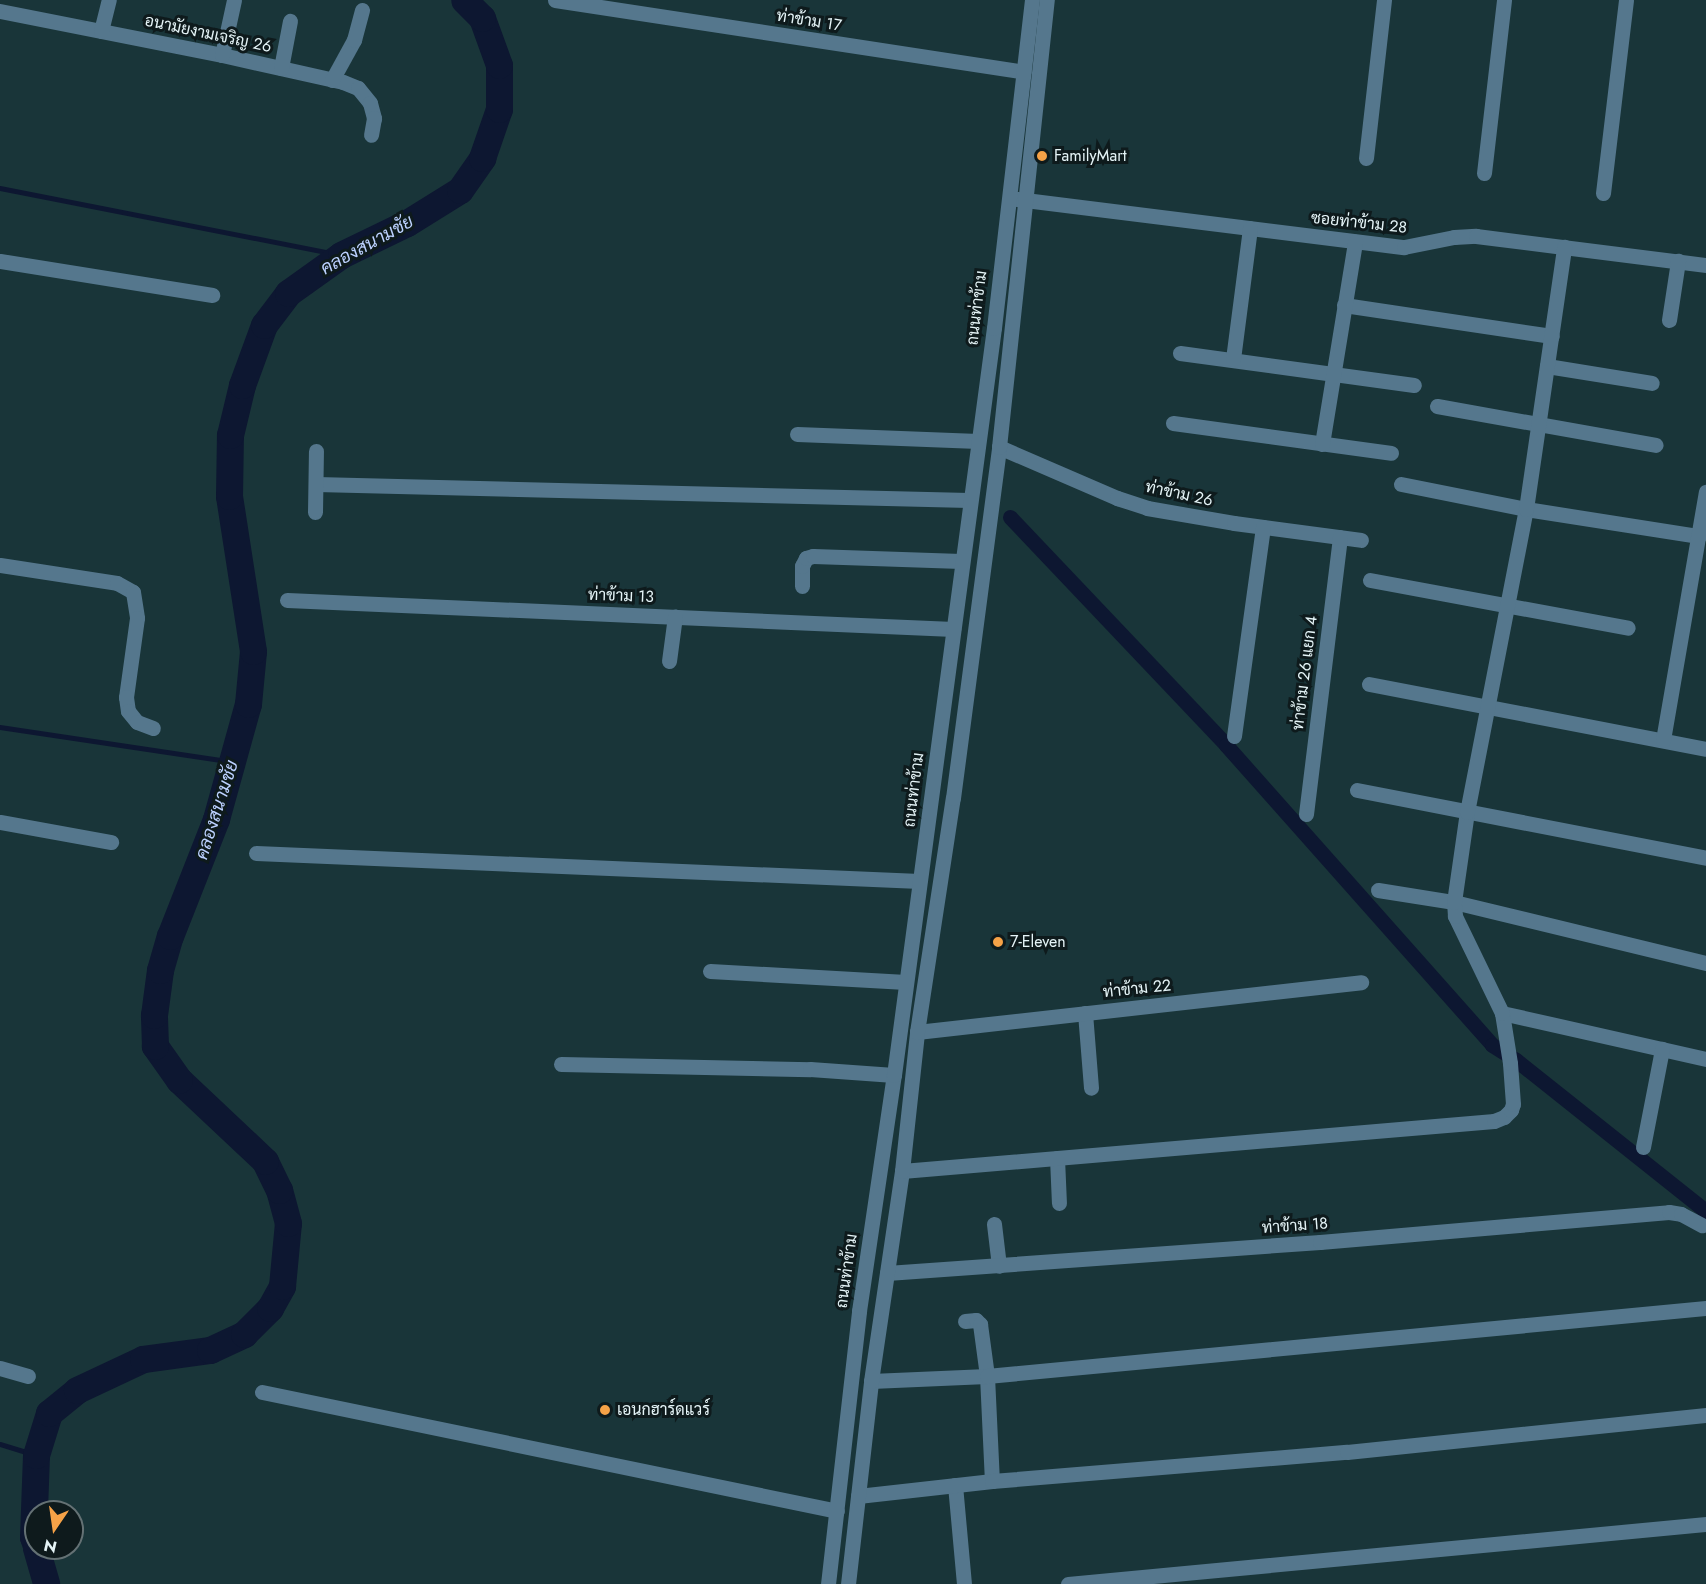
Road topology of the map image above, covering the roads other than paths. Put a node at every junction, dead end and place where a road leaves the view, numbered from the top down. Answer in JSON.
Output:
{"nodes":[{"id":1,"x":109,"y":0,"type":"edge"},
{"id":2,"x":234,"y":0,"type":"edge"},
{"id":3,"x":555,"y":0,"type":"edge"},
{"id":4,"x":1032,"y":0,"type":"edge"},
{"id":5,"x":1047,"y":0,"type":"edge"},
{"id":6,"x":1384,"y":0,"type":"edge"},
{"id":7,"x":1504,"y":0,"type":"edge"},
{"id":8,"x":1626,"y":0,"type":"edge"},
{"id":9,"x":362,"y":10,"type":"dead end"},
{"id":10,"x":0,"y":11,"type":"edge"},
{"id":11,"x":290,"y":21,"type":"dead end"},
{"id":12,"x":101,"y":31,"type":"junction"},
{"id":13,"x":222,"y":55,"type":"junction"},
{"id":14,"x":281,"y":68,"type":"junction"},
{"id":15,"x":1023,"y":72,"type":"junction"},
{"id":16,"x":332,"y":80,"type":"junction"},
{"id":17,"x":370,"y":135,"type":"dead end"},
{"id":18,"x":1366,"y":158,"type":"dead end"},
{"id":19,"x":1484,"y":173,"type":"dead end"},
{"id":20,"x":1604,"y":193,"type":"dead end"},
{"id":21,"x":1008,"y":198,"type":"junction"},
{"id":22,"x":1024,"y":201,"type":"junction"},
{"id":23,"x":1250,"y":228,"type":"junction"},
{"id":24,"x":1355,"y":242,"type":"junction"},
{"id":25,"x":1564,"y":247,"type":"junction"},
{"id":26,"x":0,"y":261,"type":"edge"},
{"id":27,"x":1678,"y":261,"type":"junction"},
{"id":28,"x":1706,"y":265,"type":"edge"},
{"id":29,"x":212,"y":295,"type":"dead end"},
{"id":30,"x":1344,"y":305,"type":"junction"},
{"id":31,"x":1669,"y":320,"type":"dead end"},
{"id":32,"x":1552,"y":336,"type":"junction"},
{"id":33,"x":1180,"y":353,"type":"dead end"},
{"id":34,"x":1233,"y":359,"type":"junction"},
{"id":35,"x":1548,"y":366,"type":"junction"},
{"id":36,"x":1333,"y":373,"type":"junction"},
{"id":37,"x":1652,"y":384,"type":"dead end"},
{"id":38,"x":1414,"y":385,"type":"dead end"},
{"id":39,"x":1437,"y":406,"type":"dead end"},
{"id":40,"x":1173,"y":423,"type":"dead end"},
{"id":41,"x":1539,"y":424,"type":"junction"},
{"id":42,"x":797,"y":434,"type":"dead end"},
{"id":43,"x":978,"y":441,"type":"junction"},
{"id":44,"x":1322,"y":444,"type":"junction"},
{"id":45,"x":1656,"y":445,"type":"dead end"},
{"id":46,"x":999,"y":447,"type":"junction"},
{"id":47,"x":316,"y":452,"type":"dead end"},
{"id":48,"x":1390,"y":453,"type":"dead end"},
{"id":49,"x":316,"y":484,"type":"junction"},
{"id":50,"x":1401,"y":484,"type":"dead end"},
{"id":51,"x":1706,"y":492,"type":"edge"},
{"id":52,"x":969,"y":500,"type":"junction"},
{"id":53,"x":1526,"y":509,"type":"junction"},
{"id":54,"x":315,"y":512,"type":"dead end"},
{"id":55,"x":1263,"y":527,"type":"junction"},
{"id":56,"x":1699,"y":536,"type":"junction"},
{"id":57,"x":1340,"y":537,"type":"junction"},
{"id":58,"x":1361,"y":540,"type":"dead end"},
{"id":59,"x":961,"y":561,"type":"junction"},
{"id":60,"x":0,"y":565,"type":"edge"},
{"id":61,"x":1370,"y":580,"type":"dead end"},
{"id":62,"x":802,"y":586,"type":"dead end"},
{"id":63,"x":287,"y":600,"type":"dead end"},
{"id":64,"x":1507,"y":606,"type":"junction"},
{"id":65,"x":675,"y":616,"type":"junction"},
{"id":66,"x":1628,"y":628,"type":"dead end"},
{"id":67,"x":953,"y":629,"type":"junction"},
{"id":68,"x":669,"y":661,"type":"dead end"},
{"id":69,"x":1369,"y":684,"type":"dead end"},
{"id":70,"x":1488,"y":707,"type":"junction"},
{"id":71,"x":153,"y":728,"type":"dead end"},
{"id":72,"x":1234,"y":736,"type":"dead end"},
{"id":73,"x":1662,"y":740,"type":"junction"},
{"id":74,"x":1706,"y":749,"type":"edge"},
{"id":75,"x":1357,"y":789,"type":"dead end"},
{"id":76,"x":930,"y":806,"type":"junction"},
{"id":77,"x":952,"y":809,"type":"junction"},
{"id":78,"x":1467,"y":812,"type":"junction"},
{"id":79,"x":1306,"y":814,"type":"dead end"},
{"id":80,"x":0,"y":822,"type":"edge"},
{"id":81,"x":111,"y":842,"type":"dead end"},
{"id":82,"x":256,"y":853,"type":"dead end"},
{"id":83,"x":1706,"y":858,"type":"edge"},
{"id":84,"x":920,"y":881,"type":"junction"},
{"id":85,"x":1378,"y":890,"type":"dead end"},
{"id":86,"x":1454,"y":902,"type":"junction"},
{"id":87,"x":1706,"y":963,"type":"edge"},
{"id":88,"x":710,"y":971,"type":"dead end"},
{"id":89,"x":906,"y":982,"type":"junction"},
{"id":90,"x":1361,"y":982,"type":"dead end"},
{"id":91,"x":1085,"y":1013,"type":"junction"},
{"id":92,"x":1503,"y":1013,"type":"junction"},
{"id":93,"x":917,"y":1032,"type":"junction"},
{"id":94,"x":1662,"y":1049,"type":"junction"},
{"id":95,"x":1706,"y":1059,"type":"edge"},
{"id":96,"x":561,"y":1064,"type":"dead end"},
{"id":97,"x":894,"y":1076,"type":"junction"},
{"id":98,"x":1091,"y":1088,"type":"dead end"},
{"id":99,"x":1643,"y":1147,"type":"dead end"},
{"id":100,"x":1057,"y":1158,"type":"junction"},
{"id":101,"x":902,"y":1171,"type":"junction"},
{"id":102,"x":1059,"y":1203,"type":"dead end"},
{"id":103,"x":994,"y":1224,"type":"dead end"},
{"id":104,"x":1702,"y":1225,"type":"dead end"},
{"id":105,"x":999,"y":1266,"type":"junction"},
{"id":106,"x":887,"y":1273,"type":"junction"},
{"id":107,"x":1706,"y":1308,"type":"edge"},
{"id":108,"x":965,"y":1321,"type":"dead end"},
{"id":109,"x":0,"y":1368,"type":"edge"},
{"id":110,"x":28,"y":1376,"type":"dead end"},
{"id":111,"x":987,"y":1376,"type":"junction"},
{"id":112,"x":871,"y":1381,"type":"junction"},
{"id":113,"x":262,"y":1392,"type":"dead end"},
{"id":114,"x":1706,"y":1415,"type":"edge"},
{"id":115,"x":992,"y":1481,"type":"junction"},
{"id":116,"x":955,"y":1485,"type":"junction"},
{"id":117,"x":858,"y":1496,"type":"junction"},
{"id":118,"x":837,"y":1511,"type":"junction"},
{"id":119,"x":1706,"y":1524,"type":"edge"},
{"id":120,"x":828,"y":1584,"type":"edge"},
{"id":121,"x":848,"y":1584,"type":"edge"},
{"id":122,"x":964,"y":1584,"type":"edge"},
{"id":123,"x":1068,"y":1584,"type":"edge"}],
"edges":[{"from":1,"to":12,"type":"street"},
{"from":2,"to":13,"type":"street"},
{"from":3,"to":15,"type":"street","name":"ท่าข้าม 17"},
{"from":4,"to":15,"type":"street","name":"ถนนท่าข้าม"},
{"from":5,"to":22,"type":"street"},
{"from":6,"to":18,"type":"street"},
{"from":7,"to":19,"type":"street"},
{"from":8,"to":20,"type":"street"},
{"from":9,"to":16,"type":"street"},
{"from":10,"to":12,"type":"street","name":"อนามัยงามเจริญ 26"},
{"from":11,"to":14,"type":"street"},
{"from":12,"to":13,"type":"street","name":"อนามัยงามเจริญ 26"},
{"from":13,"to":14,"type":"street","name":"อนามัยงามเจริญ 26"},
{"from":14,"to":16,"type":"street","name":"อนามัยงามเจริญ 26"},
{"from":15,"to":21,"type":"street","name":"ถนนท่าข้าม"},
{"from":16,"to":17,"type":"street","name":"อนามัยงามเจริญ 26"},
{"from":21,"to":22,"type":"street","name":"ซอยท่าข้าม 28"},
{"from":21,"to":43,"type":"street","name":"ถนนท่าข้าม"},
{"from":22,"to":23,"type":"street","name":"ซอยท่าข้าม 28"},
{"from":22,"to":46,"type":"street"},
{"from":23,"to":24,"type":"street","name":"ซอยท่าข้าม 28"},
{"from":23,"to":34,"type":"street"},
{"from":24,"to":25,"type":"street","name":"ซอยท่าข้าม 28"},
{"from":24,"to":30,"type":"street"},
{"from":25,"to":27,"type":"street","name":"ซอยท่าข้าม 28"},
{"from":25,"to":32,"type":"street"},
{"from":26,"to":29,"type":"street"},
{"from":27,"to":28,"type":"street","name":"ซอยท่าข้าม 28"},
{"from":27,"to":31,"type":"street"},
{"from":30,"to":32,"type":"street"},
{"from":30,"to":36,"type":"street"},
{"from":32,"to":35,"type":"street"},
{"from":33,"to":34,"type":"street"},
{"from":34,"to":36,"type":"street"},
{"from":35,"to":37,"type":"street"},
{"from":35,"to":41,"type":"street"},
{"from":36,"to":38,"type":"street"},
{"from":36,"to":44,"type":"street"},
{"from":39,"to":41,"type":"street"},
{"from":40,"to":44,"type":"street"},
{"from":41,"to":45,"type":"street"},
{"from":41,"to":53,"type":"street"},
{"from":42,"to":43,"type":"street"},
{"from":43,"to":52,"type":"street","name":"ถนนท่าข้าม"},
{"from":44,"to":48,"type":"street"},
{"from":46,"to":55,"type":"street","name":"ท่าข้าม 26"},
{"from":46,"to":77,"type":"street"},
{"from":47,"to":49,"type":"street"},
{"from":49,"to":52,"type":"street"},
{"from":49,"to":54,"type":"street"},
{"from":50,"to":53,"type":"street"},
{"from":51,"to":56,"type":"street"},
{"from":52,"to":59,"type":"street","name":"ถนนท่าข้าม"},
{"from":53,"to":56,"type":"street"},
{"from":53,"to":64,"type":"street"},
{"from":55,"to":57,"type":"street","name":"ท่าข้าม 26"},
{"from":55,"to":72,"type":"street"},
{"from":56,"to":73,"type":"street"},
{"from":57,"to":58,"type":"street","name":"ท่าข้าม 26"},
{"from":57,"to":79,"type":"street","name":"ท่าข้าม 26 แยก 4"},
{"from":59,"to":62,"type":"street"},
{"from":59,"to":67,"type":"street","name":"ถนนท่าข้าม"},
{"from":60,"to":71,"type":"street"},
{"from":61,"to":64,"type":"street"},
{"from":63,"to":65,"type":"street","name":"ท่าข้าม 13"},
{"from":64,"to":66,"type":"street"},
{"from":64,"to":70,"type":"street"},
{"from":65,"to":67,"type":"street","name":"ท่าข้าม 13"},
{"from":65,"to":68,"type":"street"},
{"from":67,"to":76,"type":"street","name":"ถนนท่าข้าม"},
{"from":69,"to":70,"type":"street"},
{"from":70,"to":73,"type":"street"},
{"from":70,"to":78,"type":"street"},
{"from":73,"to":74,"type":"street"},
{"from":75,"to":78,"type":"street"},
{"from":76,"to":77,"type":"street"},
{"from":76,"to":84,"type":"street","name":"ถนนท่าข้าม"},
{"from":77,"to":93,"type":"street"},
{"from":78,"to":83,"type":"street"},
{"from":78,"to":86,"type":"street"},
{"from":80,"to":81,"type":"street"},
{"from":82,"to":84,"type":"street"},
{"from":84,"to":89,"type":"street","name":"ถนนท่าข้าม"},
{"from":85,"to":86,"type":"street"},
{"from":86,"to":87,"type":"street"},
{"from":86,"to":92,"type":"street"},
{"from":88,"to":89,"type":"street"},
{"from":89,"to":97,"type":"street","name":"ถนนท่าข้าม"},
{"from":90,"to":91,"type":"street","name":"ท่าข้าม 22"},
{"from":91,"to":93,"type":"street","name":"ท่าข้าม 22"},
{"from":91,"to":98,"type":"street"},
{"from":92,"to":94,"type":"street"},
{"from":92,"to":100,"type":"street"},
{"from":93,"to":101,"type":"street"},
{"from":94,"to":95,"type":"street"},
{"from":94,"to":99,"type":"street"},
{"from":96,"to":97,"type":"street"},
{"from":97,"to":118,"type":"street","name":"ถนนท่าข้าม"},
{"from":100,"to":101,"type":"street"},
{"from":100,"to":102,"type":"street"},
{"from":101,"to":106,"type":"street"},
{"from":103,"to":105,"type":"street"},
{"from":104,"to":105,"type":"street","name":"ท่าข้าม 18"},
{"from":105,"to":106,"type":"street","name":"ท่าข้าม 18"},
{"from":106,"to":112,"type":"street"},
{"from":107,"to":111,"type":"street"},
{"from":108,"to":111,"type":"street"},
{"from":109,"to":110,"type":"street"},
{"from":111,"to":112,"type":"street"},
{"from":111,"to":115,"type":"street"},
{"from":112,"to":117,"type":"street"},
{"from":113,"to":118,"type":"street"},
{"from":114,"to":115,"type":"street"},
{"from":115,"to":116,"type":"street"},
{"from":116,"to":117,"type":"street"},
{"from":116,"to":122,"type":"street"},
{"from":117,"to":121,"type":"street"},
{"from":118,"to":120,"type":"street","name":"ถนนท่าข้าม"},
{"from":119,"to":123,"type":"street"}]}
